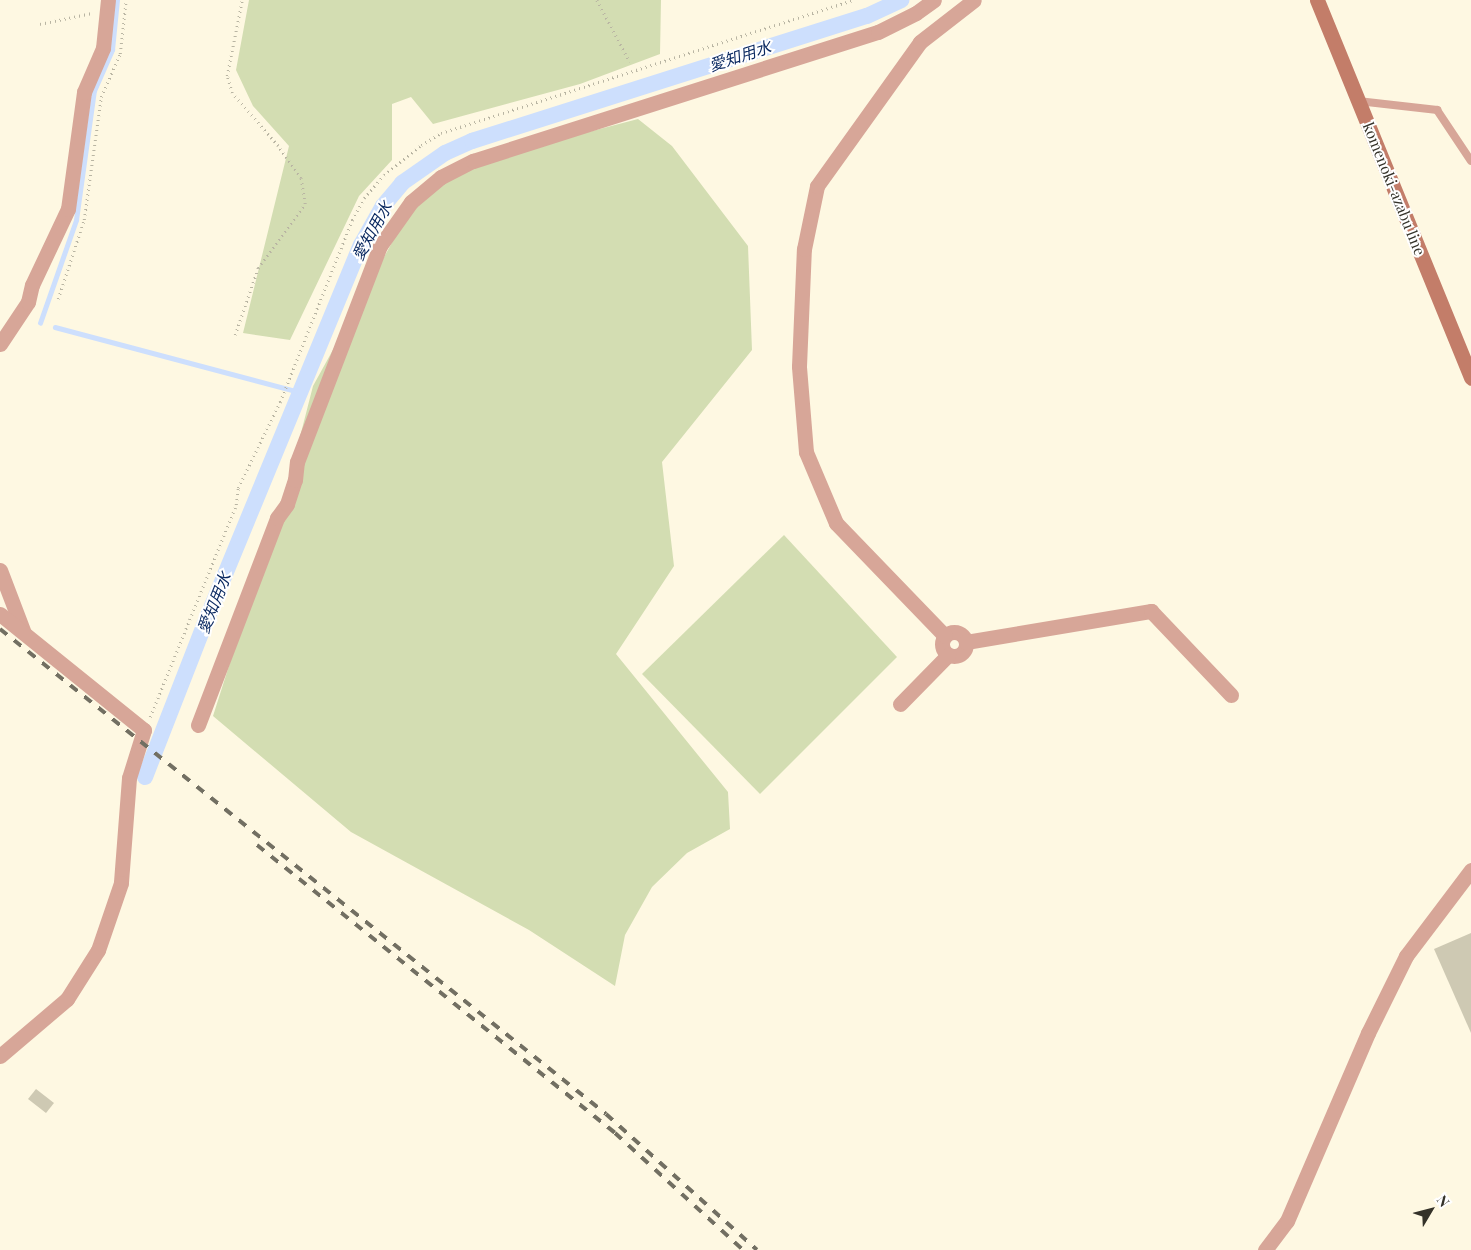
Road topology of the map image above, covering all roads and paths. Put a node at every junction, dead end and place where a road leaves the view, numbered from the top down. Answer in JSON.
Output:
{"nodes":[{"id":1,"x":126,"y":0,"type":"edge"},
{"id":2,"x":242,"y":0,"type":"edge"},
{"id":3,"x":597,"y":0,"type":"edge"},
{"id":4,"x":852,"y":0,"type":"edge"},
{"id":5,"x":934,"y":0,"type":"edge"},
{"id":6,"x":974,"y":0,"type":"edge"},
{"id":7,"x":1317,"y":0,"type":"edge"},
{"id":8,"x":108,"y":6,"type":"edge"},
{"id":9,"x":40,"y":24,"type":"dead end"},
{"id":10,"x":630,"y":62,"type":"dead end"},
{"id":11,"x":1358,"y":101,"type":"junction"},
{"id":12,"x":1471,"y":161,"type":"edge"},
{"id":13,"x":58,"y":300,"type":"dead end"},
{"id":14,"x":235,"y":335,"type":"dead end"},
{"id":15,"x":0,"y":344,"type":"edge"},
{"id":16,"x":1471,"y":378,"type":"edge"},
{"id":17,"x":0,"y":570,"type":"edge"},
{"id":18,"x":0,"y":614,"type":"edge"},
{"id":19,"x":24,"y":634,"type":"junction"},
{"id":20,"x":945,"y":636,"type":"junction"},
{"id":21,"x":966,"y":642,"type":"junction"},
{"id":22,"x":948,"y":654,"type":"junction"},
{"id":23,"x":1231,"y":695,"type":"dead end"},
{"id":24,"x":900,"y":704,"type":"dead end"},
{"id":25,"x":198,"y":725,"type":"dead end"},
{"id":26,"x":144,"y":730,"type":"junction"},
{"id":27,"x":1471,"y":870,"type":"edge"},
{"id":28,"x":0,"y":1056,"type":"edge"},
{"id":29,"x":1265,"y":1250,"type":"edge"}],
"edges":[{"from":1,"to":13,"type":"path"},
{"from":2,"to":14,"type":"path"},
{"from":3,"to":10,"type":"path"},
{"from":4,"to":26,"type":"path"},
{"from":5,"to":25,"type":"street"},
{"from":6,"to":20,"type":"street"},
{"from":7,"to":11,"type":"main road","name":"komenoki-azabu line"},
{"from":8,"to":9,"type":"path"},
{"from":8,"to":15,"type":"street"},
{"from":11,"to":12,"type":"lane"},
{"from":11,"to":16,"type":"main road","name":"komenoki-azabu line"},
{"from":17,"to":19,"type":"street"},
{"from":18,"to":19,"type":"street"},
{"from":19,"to":26,"type":"street"},
{"from":20,"to":21,"type":"street"},
{"from":20,"to":22,"type":"street"},
{"from":21,"to":22,"type":"street"},
{"from":21,"to":23,"type":"street"},
{"from":22,"to":24,"type":"street"},
{"from":26,"to":28,"type":"street"},
{"from":27,"to":29,"type":"street"}]}
